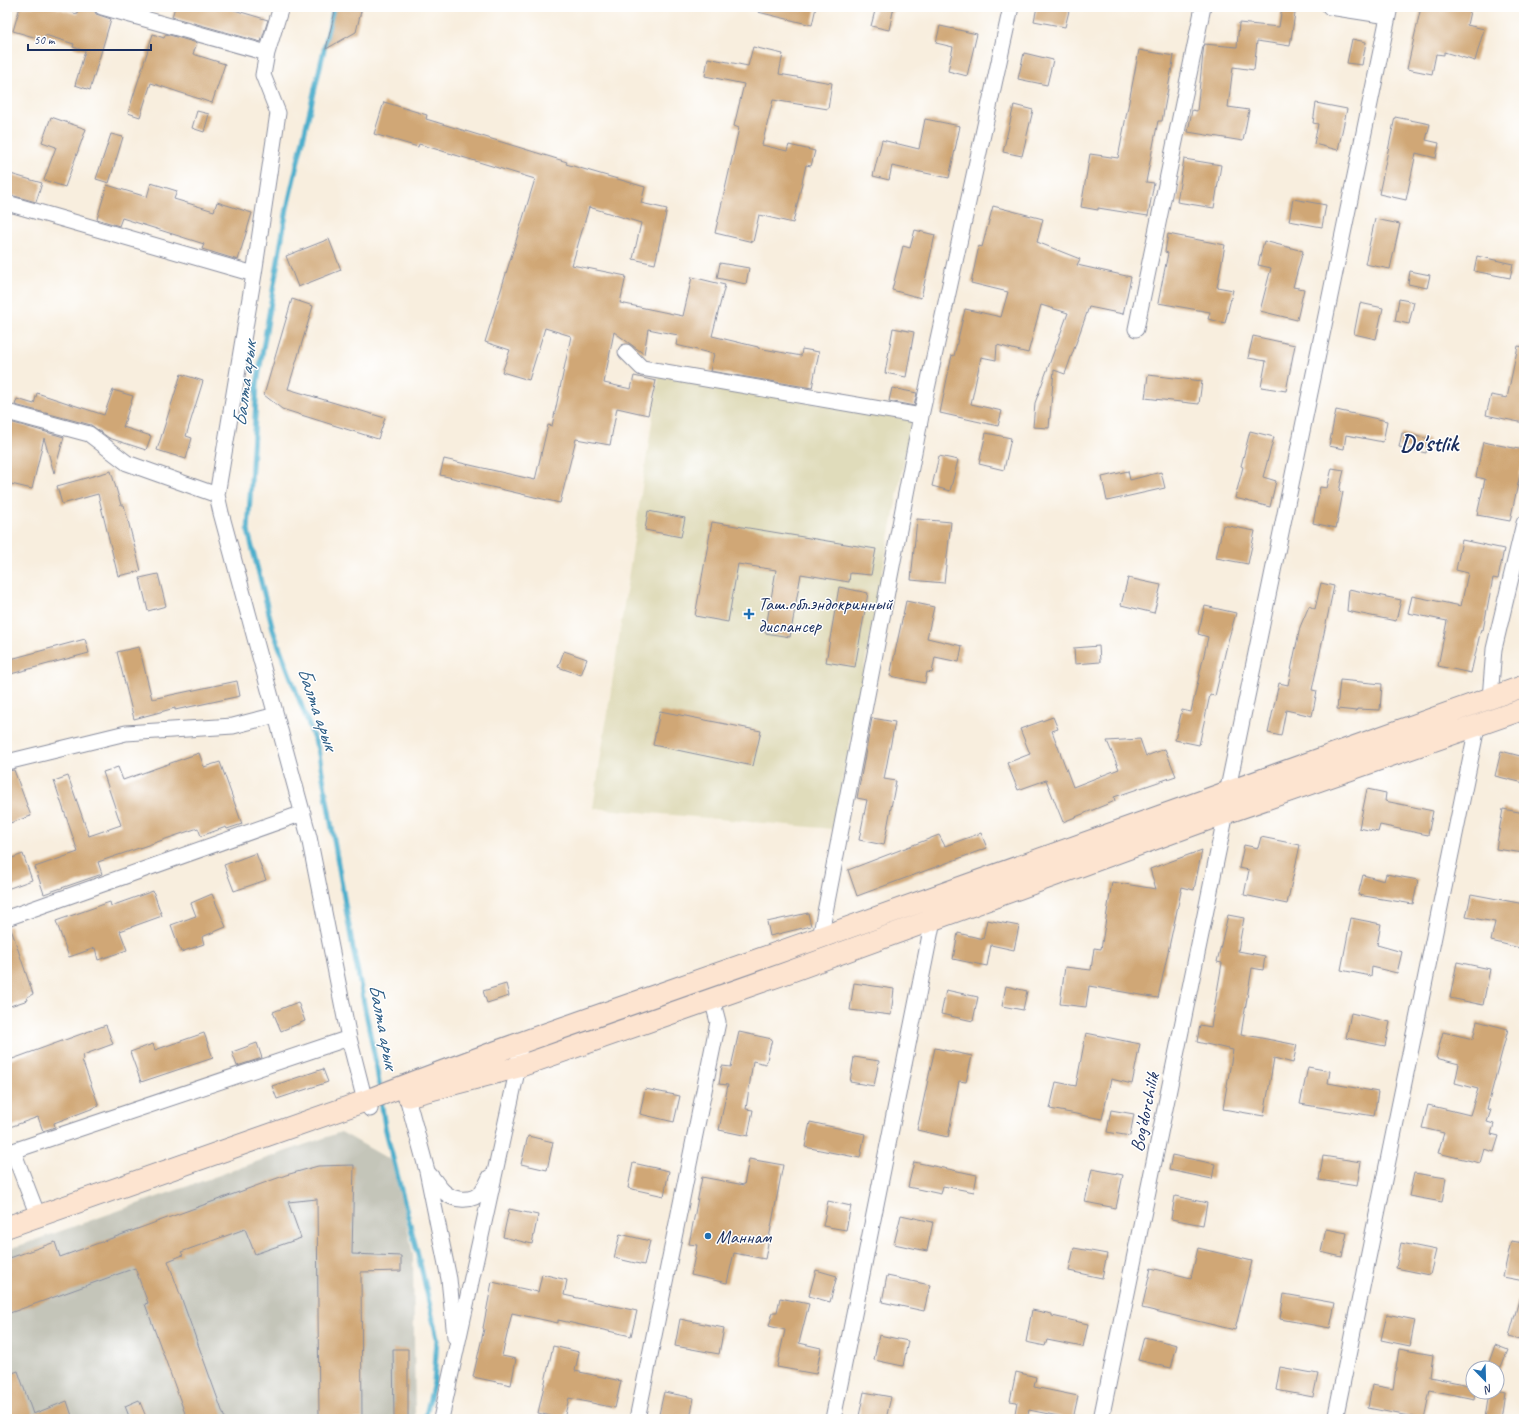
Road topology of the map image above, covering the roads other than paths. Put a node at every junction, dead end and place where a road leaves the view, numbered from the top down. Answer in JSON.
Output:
{"nodes":[{"id":1,"x":102,"y":7,"type":"edge"},
{"id":2,"x":281,"y":7,"type":"edge"},
{"id":3,"x":1011,"y":7,"type":"edge"},
{"id":4,"x":1203,"y":7,"type":"edge"},
{"id":5,"x":1330,"y":7,"type":"edge"},
{"id":6,"x":1389,"y":11,"type":"edge"},
{"id":7,"x":267,"y":53,"type":"junction"},
{"id":8,"x":7,"y":203,"type":"edge"},
{"id":9,"x":254,"y":274,"type":"junction"},
{"id":10,"x":1136,"y":329,"type":"dead end"},
{"id":11,"x":626,"y":352,"type":"dead end"},
{"id":12,"x":7,"y":412,"type":"edge"},
{"id":13,"x":921,"y":416,"type":"junction"},
{"id":14,"x":217,"y":495,"type":"junction"},
{"id":15,"x":1524,"y":523,"type":"edge"},
{"id":16,"x":1524,"y":686,"type":"edge"},
{"id":17,"x":1490,"y":698,"type":"junction"},
{"id":18,"x":1524,"y":709,"type":"edge"},
{"id":19,"x":276,"y":715,"type":"junction"},
{"id":20,"x":1477,"y":727,"type":"junction"},
{"id":21,"x":7,"y":762,"type":"edge"},
{"id":22,"x":1226,"y":793,"type":"junction"},
{"id":23,"x":303,"y":813,"type":"junction"},
{"id":24,"x":1226,"y":813,"type":"junction"},
{"id":25,"x":7,"y":918,"type":"edge"},
{"id":26,"x":933,"y":920,"type":"junction"},
{"id":27,"x":820,"y":938,"type":"junction"},
{"id":28,"x":712,"y":999,"type":"junction"},
{"id":29,"x":349,"y":1038,"type":"junction"},
{"id":30,"x":520,"y":1043,"type":"junction"},
{"id":31,"x":518,"y":1067,"type":"junction"},
{"id":32,"x":400,"y":1092,"type":"junction"},
{"id":33,"x":367,"y":1105,"type":"junction"},
{"id":34,"x":10,"y":1152,"type":"edge"},
{"id":35,"x":495,"y":1170,"type":"junction"},
{"id":36,"x":427,"y":1171,"type":"junction"},
{"id":37,"x":38,"y":1216,"type":"junction"},
{"id":38,"x":7,"y":1227,"type":"edge"},
{"id":39,"x":7,"y":1239,"type":"edge"},
{"id":40,"x":456,"y":1350,"type":"junction"},
{"id":41,"x":441,"y":1419,"type":"edge"},
{"id":42,"x":637,"y":1419,"type":"edge"},
{"id":43,"x":833,"y":1419,"type":"edge"},
{"id":44,"x":1102,"y":1419,"type":"edge"},
{"id":45,"x":1335,"y":1419,"type":"edge"}],
"edges":[{"from":1,"to":7,"type":"street"},
{"from":2,"to":7,"type":"street"},
{"from":3,"to":13,"type":"street"},
{"from":4,"to":10,"type":"street"},
{"from":5,"to":6,"type":"street"},
{"from":6,"to":22,"type":"street"},
{"from":7,"to":9,"type":"street"},
{"from":8,"to":9,"type":"street"},
{"from":9,"to":14,"type":"street"},
{"from":11,"to":13,"type":"street"},
{"from":12,"to":14,"type":"street"},
{"from":13,"to":27,"type":"street"},
{"from":14,"to":19,"type":"street"},
{"from":15,"to":17,"type":"street"},
{"from":16,"to":17,"type":"main road"},
{"from":17,"to":22,"type":"main road"},
{"from":18,"to":20,"type":"main road"},
{"from":19,"to":21,"type":"street"},
{"from":19,"to":23,"type":"street"},
{"from":20,"to":24,"type":"main road"},
{"from":20,"to":45,"type":"street"},
{"from":22,"to":27,"type":"main road"},
{"from":23,"to":25,"type":"street"},
{"from":23,"to":29,"type":"street"},
{"from":24,"to":26,"type":"main road"},
{"from":24,"to":44,"type":"street","name":"Bog'dorchilik"},
{"from":26,"to":28,"type":"main road"},
{"from":26,"to":43,"type":"street"},
{"from":27,"to":30,"type":"main road"},
{"from":28,"to":31,"type":"main road"},
{"from":28,"to":42,"type":"street"},
{"from":29,"to":33,"type":"street"},
{"from":29,"to":34,"type":"street"},
{"from":30,"to":31,"type":"street"},
{"from":30,"to":32,"type":"main road"},
{"from":31,"to":32,"type":"main road"},
{"from":31,"to":35,"type":"street"},
{"from":32,"to":33,"type":"main road"},
{"from":32,"to":36,"type":"street"},
{"from":33,"to":37,"type":"main road"},
{"from":33,"to":39,"type":"main road"},
{"from":34,"to":37,"type":"street"},
{"from":35,"to":36,"type":"street"},
{"from":35,"to":40,"type":"street"},
{"from":36,"to":40,"type":"street"},
{"from":37,"to":38,"type":"main road"},
{"from":40,"to":41,"type":"street"}]}
